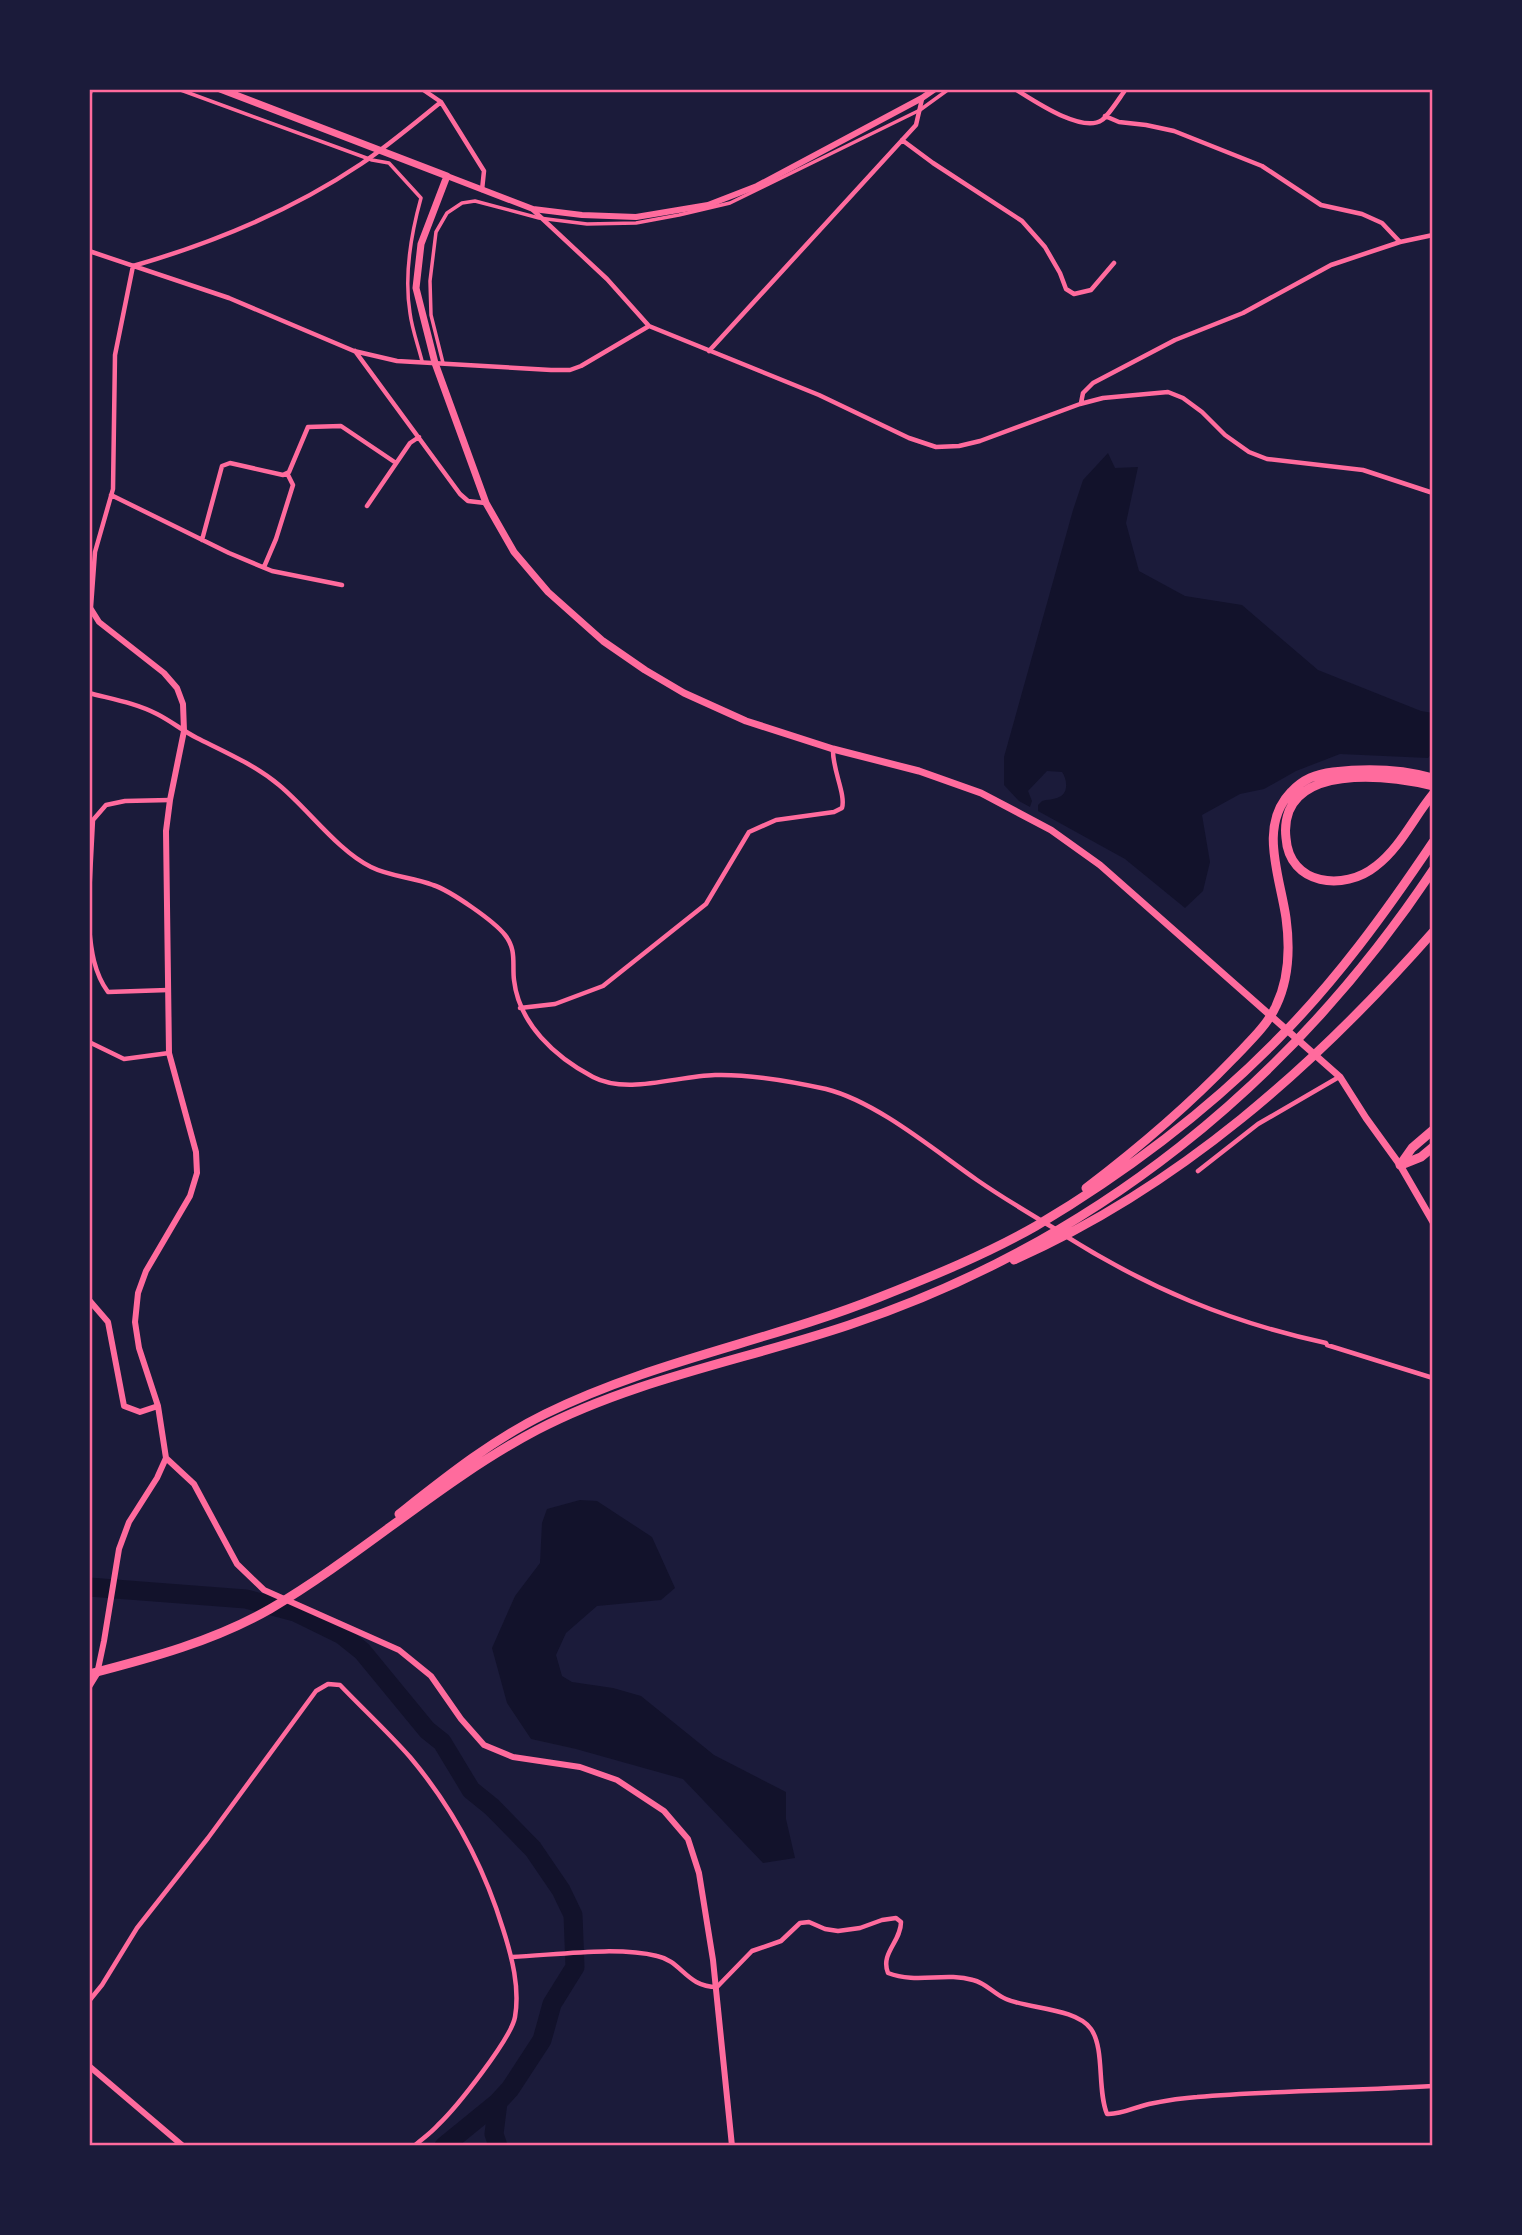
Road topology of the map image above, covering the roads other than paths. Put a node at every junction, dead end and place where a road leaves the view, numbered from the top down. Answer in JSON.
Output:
{"nodes":[{"id":1,"x":92,"y":89,"type":"edge"},
{"id":2,"x":178,"y":89,"type":"edge"},
{"id":3,"x":220,"y":89,"type":"edge"},
{"id":4,"x":422,"y":89,"type":"edge"},
{"id":5,"x":935,"y":89,"type":"edge"},
{"id":6,"x":949,"y":89,"type":"edge"},
{"id":7,"x":1015,"y":89,"type":"edge"},
{"id":8,"x":1126,"y":89,"type":"edge"},
{"id":9,"x":89,"y":97,"type":"edge"},
{"id":10,"x":922,"y":98,"type":"junction"},
{"id":11,"x":441,"y":102,"type":"junction"},
{"id":12,"x":919,"y":110,"type":"junction"},
{"id":13,"x":1105,"y":116,"type":"junction"},
{"id":14,"x":902,"y":140,"type":"junction"},
{"id":15,"x":447,"y":176,"type":"junction"},
{"id":16,"x":482,"y":190,"type":"junction"},
{"id":17,"x":533,"y":209,"type":"junction"},
{"id":18,"x":539,"y":218,"type":"junction"},
{"id":19,"x":1433,"y":235,"type":"edge"},
{"id":20,"x":1401,"y":242,"type":"junction"},
{"id":21,"x":89,"y":251,"type":"edge"},
{"id":22,"x":1114,"y":263,"type":"dead end"},
{"id":23,"x":133,"y":266,"type":"junction"},
{"id":24,"x":649,"y":326,"type":"junction"},
{"id":25,"x":354,"y":351,"type":"junction"},
{"id":26,"x":709,"y":351,"type":"junction"},
{"id":27,"x":422,"y":361,"type":"junction"},
{"id":28,"x":439,"y":363,"type":"junction"},
{"id":29,"x":1080,"y":404,"type":"junction"},
{"id":30,"x":419,"y":437,"type":"junction"},
{"id":31,"x":396,"y":463,"type":"junction"},
{"id":32,"x":287,"y":473,"type":"junction"},
{"id":33,"x":1433,"y":493,"type":"edge"},
{"id":34,"x":111,"y":495,"type":"junction"},
{"id":35,"x":486,"y":503,"type":"junction"},
{"id":36,"x":367,"y":506,"type":"dead end"},
{"id":37,"x":202,"y":540,"type":"junction"},
{"id":38,"x":264,"y":567,"type":"junction"},
{"id":39,"x":342,"y":584,"type":"dead end"},
{"id":40,"x":90,"y":607,"type":"edge"},
{"id":41,"x":89,"y":693,"type":"edge"},
{"id":42,"x":184,"y":731,"type":"junction"},
{"id":43,"x":833,"y":749,"type":"junction"},
{"id":44,"x":1433,"y":778,"type":"edge"},
{"id":45,"x":1433,"y":786,"type":"edge"},
{"id":46,"x":1433,"y":794,"type":"edge"},
{"id":47,"x":170,"y":800,"type":"junction"},
{"id":48,"x":1433,"y":842,"type":"edge"},
{"id":49,"x":90,"y":854,"type":"edge"},
{"id":50,"x":1433,"y":870,"type":"edge"},
{"id":51,"x":89,"y":897,"type":"edge"},
{"id":52,"x":89,"y":928,"type":"edge"},
{"id":53,"x":1433,"y":932,"type":"edge"},
{"id":54,"x":168,"y":990,"type":"junction"},
{"id":55,"x":520,"y":1008,"type":"junction"},
{"id":56,"x":89,"y":1042,"type":"edge"},
{"id":57,"x":169,"y":1054,"type":"junction"},
{"id":58,"x":1340,"y":1077,"type":"junction"},
{"id":59,"x":1433,"y":1130,"type":"edge"},
{"id":60,"x":1433,"y":1147,"type":"edge"},
{"id":61,"x":1400,"y":1165,"type":"junction"},
{"id":62,"x":1198,"y":1171,"type":"dead end"},
{"id":63,"x":1433,"y":1222,"type":"edge"},
{"id":64,"x":1033,"y":1227,"type":"junction"},
{"id":65,"x":89,"y":1300,"type":"edge"},
{"id":66,"x":915,"y":1300,"type":"junction"},
{"id":67,"x":1433,"y":1378,"type":"edge"},
{"id":68,"x":158,"y":1406,"type":"junction"},
{"id":69,"x":166,"y":1458,"type":"junction"},
{"id":70,"x":315,"y":1581,"type":"junction"},
{"id":71,"x":89,"y":1674,"type":"edge"},
{"id":72,"x":89,"y":1687,"type":"edge"},
{"id":73,"x":512,"y":1957,"type":"junction"},
{"id":74,"x":717,"y":1987,"type":"junction"},
{"id":75,"x":89,"y":2001,"type":"edge"},
{"id":76,"x":89,"y":2066,"type":"edge"},
{"id":77,"x":1433,"y":2086,"type":"edge"},
{"id":78,"x":183,"y":2146,"type":"edge"},
{"id":79,"x":414,"y":2146,"type":"edge"},
{"id":80,"x":732,"y":2146,"type":"edge"}],
"edges":[{"from":1,"to":9,"type":"street"},
{"from":2,"to":27,"type":"street"},
{"from":3,"to":15,"type":"main road"},
{"from":4,"to":11,"type":"street"},
{"from":5,"to":10,"type":"street"},
{"from":6,"to":12,"type":"street"},
{"from":7,"to":13,"type":"street"},
{"from":8,"to":13,"type":"street"},
{"from":10,"to":12,"type":"street"},
{"from":10,"to":17,"type":"street"},
{"from":11,"to":16,"type":"street"},
{"from":11,"to":23,"type":"street"},
{"from":12,"to":14,"type":"street"},
{"from":12,"to":18,"type":"street"},
{"from":13,"to":20,"type":"street"},
{"from":14,"to":22,"type":"street"},
{"from":14,"to":26,"type":"street"},
{"from":15,"to":16,"type":"street"},
{"from":15,"to":28,"type":"main road"},
{"from":16,"to":17,"type":"street"},
{"from":17,"to":18,"type":"street"},
{"from":18,"to":24,"type":"street"},
{"from":18,"to":28,"type":"street"},
{"from":19,"to":20,"type":"street"},
{"from":20,"to":29,"type":"street"},
{"from":21,"to":23,"type":"street"},
{"from":23,"to":25,"type":"street"},
{"from":23,"to":34,"type":"street"},
{"from":24,"to":26,"type":"street"},
{"from":24,"to":28,"type":"street"},
{"from":25,"to":27,"type":"street"},
{"from":25,"to":30,"type":"street"},
{"from":26,"to":29,"type":"street"},
{"from":27,"to":28,"type":"street"},
{"from":28,"to":35,"type":"main road"},
{"from":29,"to":33,"type":"street"},
{"from":30,"to":31,"type":"street"},
{"from":30,"to":35,"type":"street"},
{"from":31,"to":32,"type":"street"},
{"from":31,"to":36,"type":"street"},
{"from":32,"to":37,"type":"street"},
{"from":32,"to":38,"type":"street"},
{"from":34,"to":37,"type":"street"},
{"from":34,"to":40,"type":"street"},
{"from":35,"to":43,"type":"main road"},
{"from":37,"to":38,"type":"street"},
{"from":38,"to":39,"type":"street"},
{"from":40,"to":42,"type":"street"},
{"from":41,"to":42,"type":"street"},
{"from":42,"to":47,"type":"street"},
{"from":42,"to":55,"type":"street"},
{"from":43,"to":55,"type":"street"},
{"from":43,"to":58,"type":"main road"},
{"from":44,"to":64,"type":"highway"},
{"from":45,"to":46,"type":"highway"},
{"from":47,"to":49,"type":"street"},
{"from":47,"to":54,"type":"street"},
{"from":48,"to":64,"type":"highway"},
{"from":49,"to":51,"type":"street"},
{"from":50,"to":66,"type":"highway"},
{"from":52,"to":54,"type":"street"},
{"from":53,"to":66,"type":"highway"},
{"from":54,"to":57,"type":"street"},
{"from":55,"to":67,"type":"street"},
{"from":56,"to":57,"type":"street"},
{"from":57,"to":68,"type":"street"},
{"from":58,"to":61,"type":"main road"},
{"from":58,"to":62,"type":"street"},
{"from":59,"to":61,"type":"highway"},
{"from":60,"to":61,"type":"highway"},
{"from":61,"to":63,"type":"main road"},
{"from":64,"to":70,"type":"highway"},
{"from":65,"to":68,"type":"street"},
{"from":66,"to":70,"type":"highway"},
{"from":68,"to":69,"type":"street"},
{"from":69,"to":72,"type":"street"},
{"from":69,"to":74,"type":"street"},
{"from":70,"to":71,"type":"highway"},
{"from":73,"to":74,"type":"street"},
{"from":73,"to":75,"type":"street"},
{"from":73,"to":79,"type":"street"},
{"from":74,"to":77,"type":"street"},
{"from":74,"to":80,"type":"street"},
{"from":76,"to":78,"type":"street"}]}
